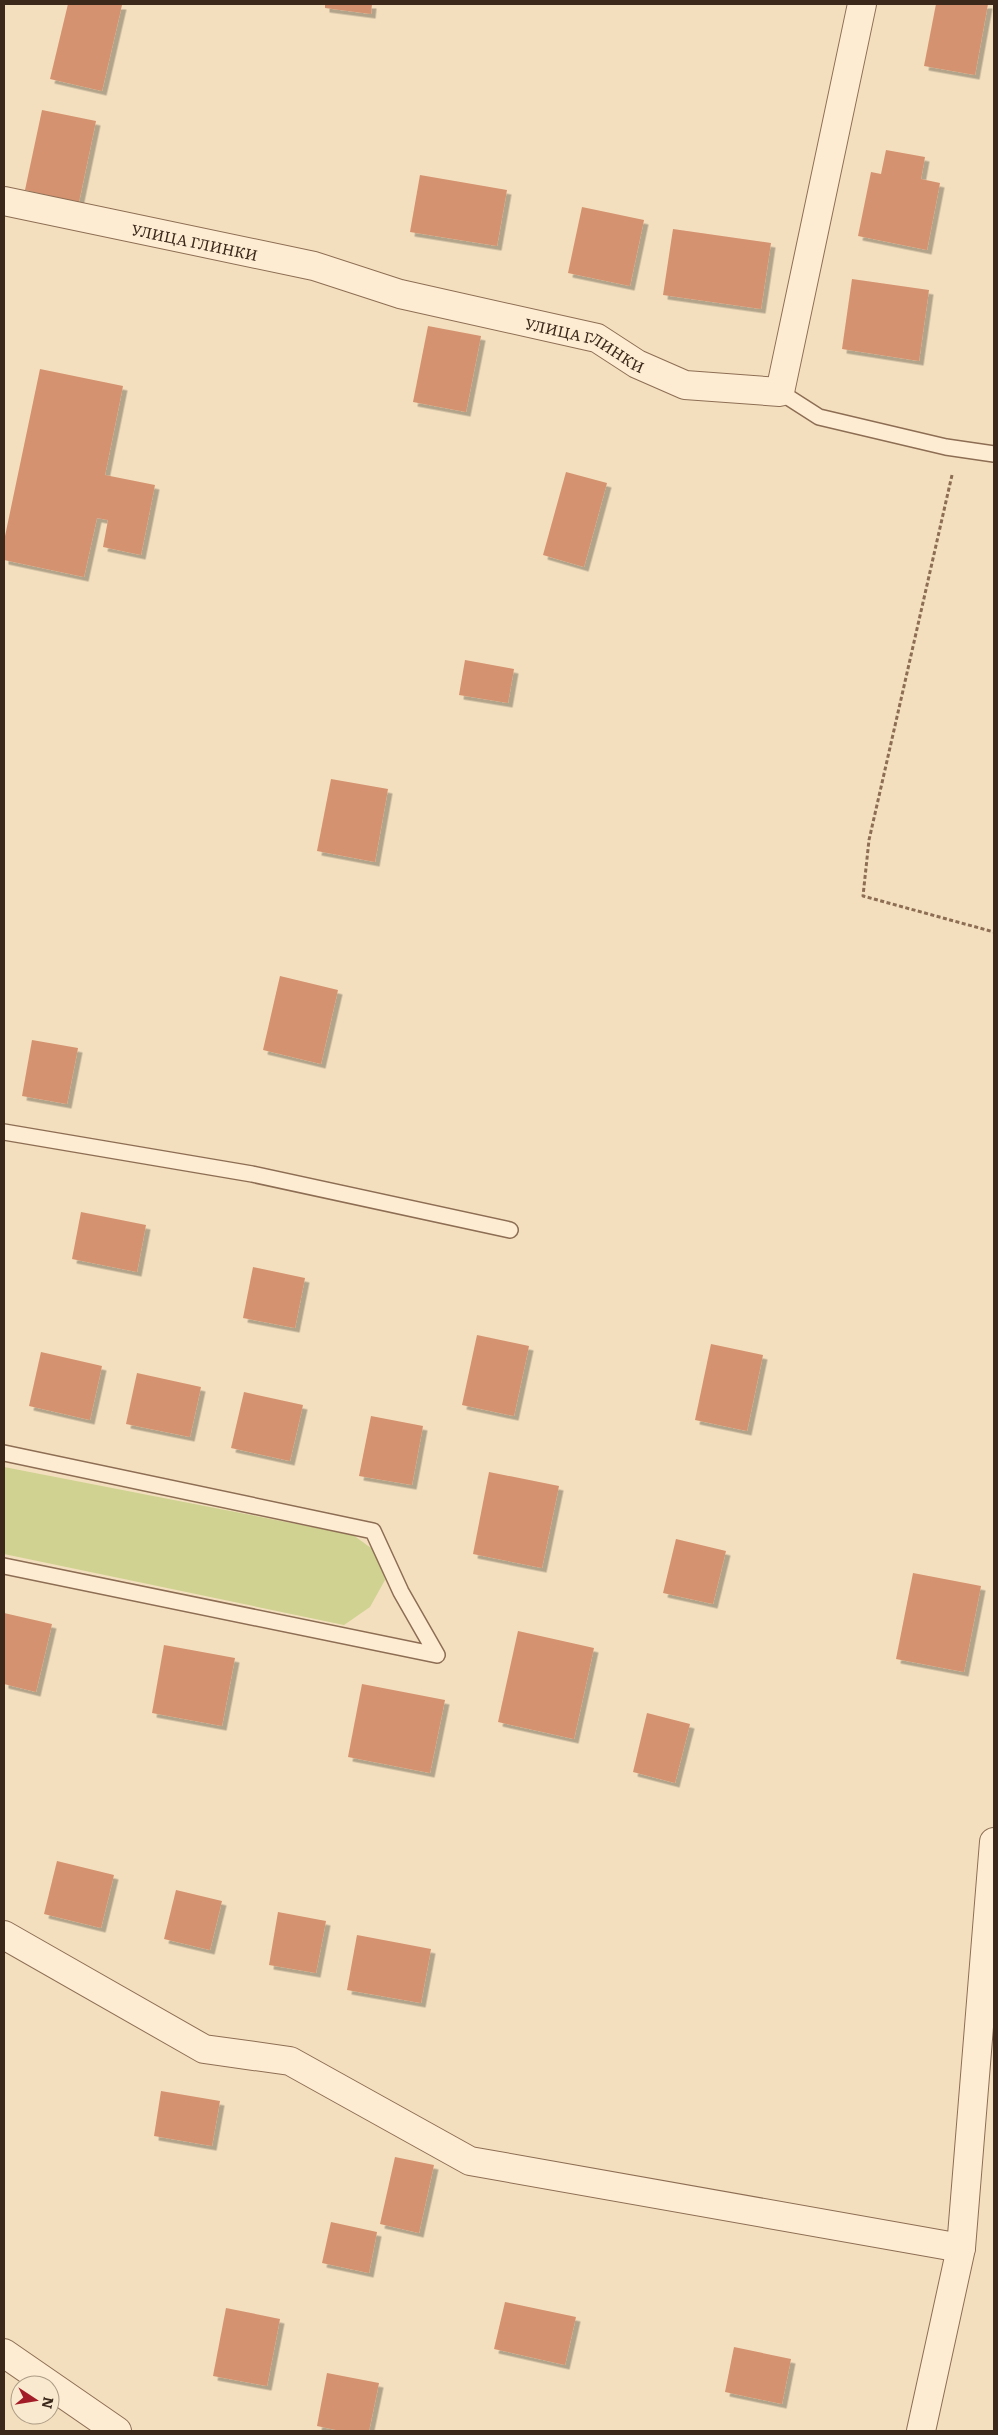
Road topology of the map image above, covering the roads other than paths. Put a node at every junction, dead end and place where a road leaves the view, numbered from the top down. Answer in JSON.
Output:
{"nodes":[{"id":1,"x":862,"y":4,"type":"edge"},
{"id":2,"x":4,"y":201,"type":"edge"},
{"id":3,"x":780,"y":392,"type":"junction"},
{"id":4,"x":994,"y":454,"type":"edge"},
{"id":5,"x":4,"y":1132,"type":"edge"},
{"id":6,"x":510,"y":1230,"type":"dead end"},
{"id":7,"x":4,"y":1453,"type":"edge"},
{"id":8,"x":4,"y":1566,"type":"edge"},
{"id":9,"x":994,"y":1842,"type":"edge"},
{"id":10,"x":4,"y":1935,"type":"edge"},
{"id":11,"x":961,"y":2248,"type":"junction"},
{"id":12,"x":4,"y":2353,"type":"edge"},
{"id":13,"x":117,"y":2431,"type":"edge"},
{"id":14,"x":921,"y":2431,"type":"edge"}],
"edges":[{"from":1,"to":3,"type":"street"},
{"from":2,"to":3,"type":"street","name":"УЛИЦА ГЛИНКИ"},
{"from":3,"to":4,"type":"lane"},
{"from":5,"to":6,"type":"lane"},
{"from":7,"to":8,"type":"lane"},
{"from":9,"to":11,"type":"street"},
{"from":10,"to":11,"type":"street"},
{"from":11,"to":14,"type":"street"},
{"from":12,"to":13,"type":"street"}]}
